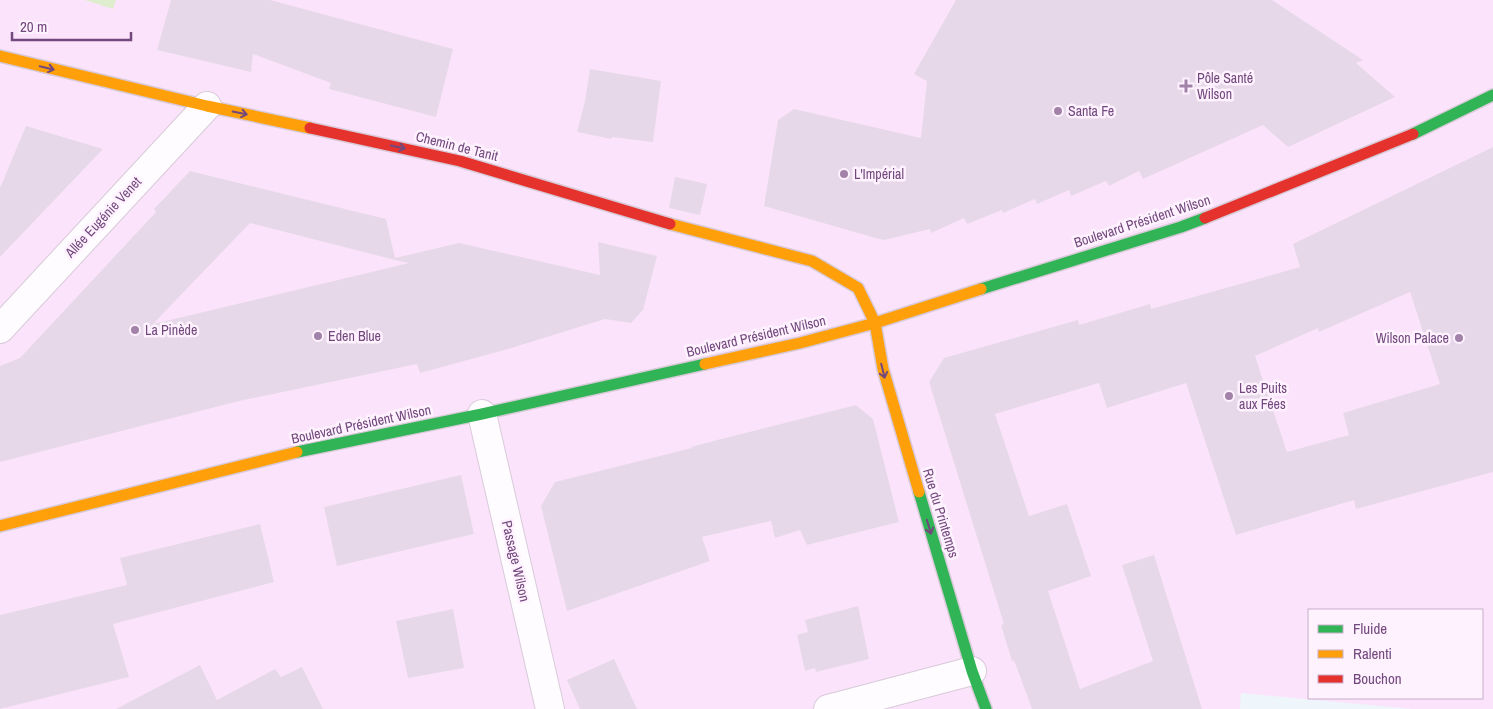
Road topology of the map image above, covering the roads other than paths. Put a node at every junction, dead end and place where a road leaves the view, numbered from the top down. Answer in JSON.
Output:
{"nodes":[{"id":1,"x":0,"y":56,"type":"edge"},
{"id":2,"x":1493,"y":95,"type":"edge"},
{"id":3,"x":207,"y":106,"type":"junction"},
{"id":4,"x":875,"y":323,"type":"junction"},
{"id":5,"x":0,"y":329,"type":"edge"},
{"id":6,"x":482,"y":414,"type":"junction"},
{"id":7,"x":0,"y":526,"type":"edge"},
{"id":8,"x":972,"y":671,"type":"junction"},
{"id":9,"x":550,"y":709,"type":"edge"},
{"id":10,"x":828,"y":709,"type":"edge"},
{"id":11,"x":986,"y":709,"type":"edge"}],
"edges":[{"from":1,"to":3,"type":"main road","name":"Chemin de Tanit","one_way":true},
{"from":2,"to":4,"type":"main road","name":"Boulevard Président Wilson"},
{"from":3,"to":4,"type":"main road","name":"Chemin de Tanit","one_way":true},
{"from":3,"to":5,"type":"street","name":"Allée Eugénie Venet"},
{"from":4,"to":6,"type":"main road","name":"Boulevard Président Wilson"},
{"from":4,"to":8,"type":"main road","name":"Rue du Printemps","one_way":true},
{"from":6,"to":7,"type":"main road","name":"Boulevard Président Wilson"},
{"from":6,"to":9,"type":"street","name":"Passage Wilson"},
{"from":8,"to":10,"type":"street"},
{"from":8,"to":11,"type":"main road","name":"Rue du Printemps"}]}
